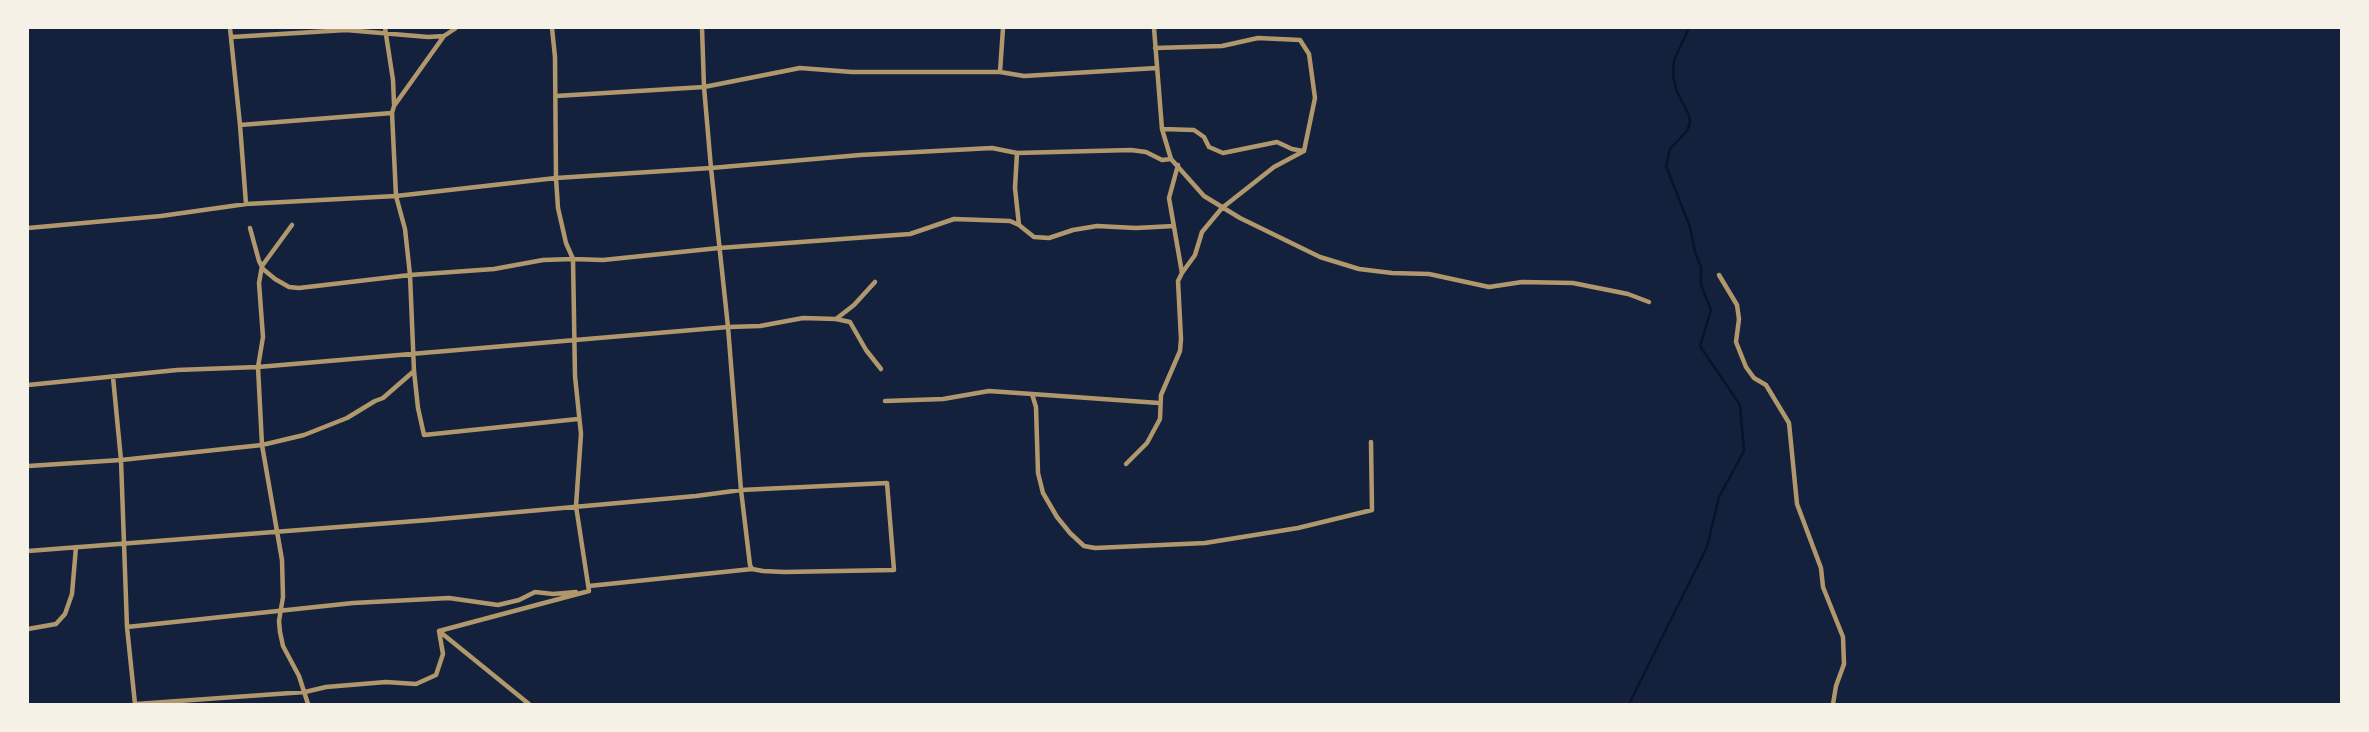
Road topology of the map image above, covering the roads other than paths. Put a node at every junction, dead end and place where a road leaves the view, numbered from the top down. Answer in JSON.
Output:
{"nodes":[{"id":1,"x":230,"y":28,"type":"edge"},
{"id":2,"x":386,"y":28,"type":"edge"},
{"id":3,"x":456,"y":28,"type":"edge"},
{"id":4,"x":552,"y":28,"type":"edge"},
{"id":5,"x":702,"y":28,"type":"edge"},
{"id":6,"x":1003,"y":28,"type":"edge"},
{"id":7,"x":1154,"y":28,"type":"edge"},
{"id":8,"x":386,"y":34,"type":"junction"},
{"id":9,"x":444,"y":36,"type":"junction"},
{"id":10,"x":232,"y":37,"type":"junction"},
{"id":11,"x":1155,"y":48,"type":"junction"},
{"id":12,"x":1157,"y":68,"type":"junction"},
{"id":13,"x":1000,"y":72,"type":"junction"},
{"id":14,"x":704,"y":87,"type":"junction"},
{"id":15,"x":556,"y":96,"type":"junction"},
{"id":16,"x":394,"y":106,"type":"junction"},
{"id":17,"x":392,"y":113,"type":"junction"},
{"id":18,"x":240,"y":125,"type":"junction"},
{"id":19,"x":1162,"y":129,"type":"junction"},
{"id":20,"x":1304,"y":151,"type":"junction"},
{"id":21,"x":1017,"y":153,"type":"junction"},
{"id":22,"x":1171,"y":159,"type":"junction"},
{"id":23,"x":1178,"y":165,"type":"junction"},
{"id":24,"x":710,"y":168,"type":"junction"},
{"id":25,"x":556,"y":178,"type":"junction"},
{"id":26,"x":396,"y":196,"type":"junction"},
{"id":27,"x":246,"y":204,"type":"junction"},
{"id":28,"x":1222,"y":208,"type":"junction"},
{"id":29,"x":292,"y":225,"type":"dead end"},
{"id":30,"x":1019,"y":225,"type":"junction"},
{"id":31,"x":1174,"y":226,"type":"junction"},
{"id":32,"x":28,"y":228,"type":"edge"},
{"id":33,"x":250,"y":228,"type":"dead end"},
{"id":34,"x":719,"y":248,"type":"junction"},
{"id":35,"x":573,"y":258,"type":"junction"},
{"id":36,"x":262,"y":266,"type":"junction"},
{"id":37,"x":1182,"y":273,"type":"junction"},
{"id":38,"x":410,"y":275,"type":"junction"},
{"id":39,"x":1719,"y":275,"type":"dead end"},
{"id":40,"x":875,"y":282,"type":"dead end"},
{"id":41,"x":1649,"y":302,"type":"dead end"},
{"id":42,"x":836,"y":319,"type":"junction"},
{"id":43,"x":728,"y":327,"type":"junction"},
{"id":44,"x":575,"y":341,"type":"junction"},
{"id":45,"x":414,"y":354,"type":"junction"},
{"id":46,"x":258,"y":367,"type":"junction"},
{"id":47,"x":881,"y":369,"type":"dead end"},
{"id":48,"x":414,"y":371,"type":"junction"},
{"id":49,"x":113,"y":377,"type":"junction"},
{"id":50,"x":28,"y":384,"type":"edge"},
{"id":51,"x":1032,"y":394,"type":"junction"},
{"id":52,"x":886,"y":401,"type":"dead end"},
{"id":53,"x":1159,"y":403,"type":"junction"},
{"id":54,"x":578,"y":419,"type":"junction"},
{"id":55,"x":1371,"y":442,"type":"dead end"},
{"id":56,"x":262,"y":445,"type":"junction"},
{"id":57,"x":121,"y":460,"type":"junction"},
{"id":58,"x":1126,"y":464,"type":"dead end"},
{"id":59,"x":28,"y":466,"type":"edge"},
{"id":60,"x":742,"y":490,"type":"junction"},
{"id":61,"x":576,"y":506,"type":"junction"},
{"id":62,"x":277,"y":531,"type":"junction"},
{"id":63,"x":124,"y":544,"type":"junction"},
{"id":64,"x":76,"y":547,"type":"junction"},
{"id":65,"x":28,"y":551,"type":"edge"},
{"id":66,"x":752,"y":569,"type":"junction"},
{"id":67,"x":589,"y":589,"type":"junction"},
{"id":68,"x":281,"y":609,"type":"junction"},
{"id":69,"x":127,"y":627,"type":"junction"},
{"id":70,"x":28,"y":629,"type":"edge"},
{"id":71,"x":439,"y":631,"type":"junction"},
{"id":72,"x":305,"y":692,"type":"junction"},
{"id":73,"x":136,"y":704,"type":"edge"},
{"id":74,"x":308,"y":704,"type":"edge"},
{"id":75,"x":529,"y":704,"type":"edge"},
{"id":76,"x":1833,"y":704,"type":"edge"}],
"edges":[{"from":1,"to":10,"type":"street"},
{"from":2,"to":8,"type":"street"},
{"from":3,"to":9,"type":"street"},
{"from":4,"to":15,"type":"street"},
{"from":5,"to":14,"type":"street"},
{"from":6,"to":13,"type":"street"},
{"from":7,"to":11,"type":"street"},
{"from":8,"to":9,"type":"street"},
{"from":8,"to":10,"type":"street"},
{"from":8,"to":16,"type":"street"},
{"from":9,"to":16,"type":"street"},
{"from":10,"to":18,"type":"street"},
{"from":11,"to":12,"type":"street"},
{"from":11,"to":20,"type":"street"},
{"from":12,"to":13,"type":"street"},
{"from":12,"to":19,"type":"street"},
{"from":13,"to":14,"type":"street"},
{"from":14,"to":15,"type":"street"},
{"from":14,"to":24,"type":"street"},
{"from":15,"to":25,"type":"street"},
{"from":16,"to":17,"type":"street"},
{"from":17,"to":18,"type":"street"},
{"from":17,"to":26,"type":"street"},
{"from":18,"to":27,"type":"street"},
{"from":19,"to":20,"type":"street"},
{"from":19,"to":22,"type":"street"},
{"from":20,"to":28,"type":"street"},
{"from":21,"to":22,"type":"street"},
{"from":21,"to":24,"type":"street"},
{"from":21,"to":30,"type":"street"},
{"from":22,"to":23,"type":"street"},
{"from":23,"to":28,"type":"street"},
{"from":23,"to":31,"type":"street"},
{"from":24,"to":25,"type":"street"},
{"from":24,"to":34,"type":"street"},
{"from":25,"to":26,"type":"street"},
{"from":25,"to":35,"type":"street"},
{"from":26,"to":27,"type":"street"},
{"from":26,"to":38,"type":"street"},
{"from":27,"to":32,"type":"street"},
{"from":28,"to":37,"type":"street"},
{"from":28,"to":41,"type":"street"},
{"from":29,"to":36,"type":"street"},
{"from":30,"to":31,"type":"street"},
{"from":30,"to":34,"type":"street"},
{"from":31,"to":37,"type":"street"},
{"from":33,"to":36,"type":"street"},
{"from":34,"to":35,"type":"street"},
{"from":34,"to":43,"type":"street"},
{"from":35,"to":38,"type":"street"},
{"from":35,"to":44,"type":"street"},
{"from":36,"to":38,"type":"street"},
{"from":36,"to":46,"type":"street"},
{"from":37,"to":53,"type":"street"},
{"from":38,"to":45,"type":"street"},
{"from":39,"to":76,"type":"street"},
{"from":40,"to":42,"type":"street"},
{"from":42,"to":43,"type":"street"},
{"from":42,"to":47,"type":"street"},
{"from":43,"to":44,"type":"street"},
{"from":43,"to":60,"type":"street"},
{"from":44,"to":45,"type":"street"},
{"from":44,"to":54,"type":"street"},
{"from":45,"to":46,"type":"street"},
{"from":45,"to":48,"type":"street"},
{"from":46,"to":49,"type":"street"},
{"from":46,"to":56,"type":"street"},
{"from":48,"to":54,"type":"street"},
{"from":48,"to":56,"type":"street"},
{"from":49,"to":50,"type":"street"},
{"from":49,"to":57,"type":"street"},
{"from":51,"to":52,"type":"street"},
{"from":51,"to":53,"type":"street"},
{"from":51,"to":55,"type":"street"},
{"from":53,"to":58,"type":"street"},
{"from":54,"to":61,"type":"street"},
{"from":56,"to":57,"type":"street"},
{"from":56,"to":62,"type":"street"},
{"from":57,"to":59,"type":"street"},
{"from":57,"to":63,"type":"street"},
{"from":60,"to":61,"type":"street"},
{"from":60,"to":66,"type":"street"},
{"from":60,"to":66,"type":"street"},
{"from":61,"to":62,"type":"street"},
{"from":61,"to":67,"type":"street"},
{"from":62,"to":63,"type":"street"},
{"from":62,"to":68,"type":"street"},
{"from":63,"to":64,"type":"street"},
{"from":63,"to":69,"type":"street"},
{"from":64,"to":65,"type":"street"},
{"from":64,"to":70,"type":"street"},
{"from":66,"to":67,"type":"street"},
{"from":67,"to":68,"type":"street"},
{"from":67,"to":71,"type":"street"},
{"from":68,"to":69,"type":"street"},
{"from":68,"to":72,"type":"street"},
{"from":69,"to":73,"type":"street"},
{"from":71,"to":72,"type":"street"},
{"from":71,"to":75,"type":"street"},
{"from":72,"to":73,"type":"street"},
{"from":72,"to":74,"type":"street"}]}
